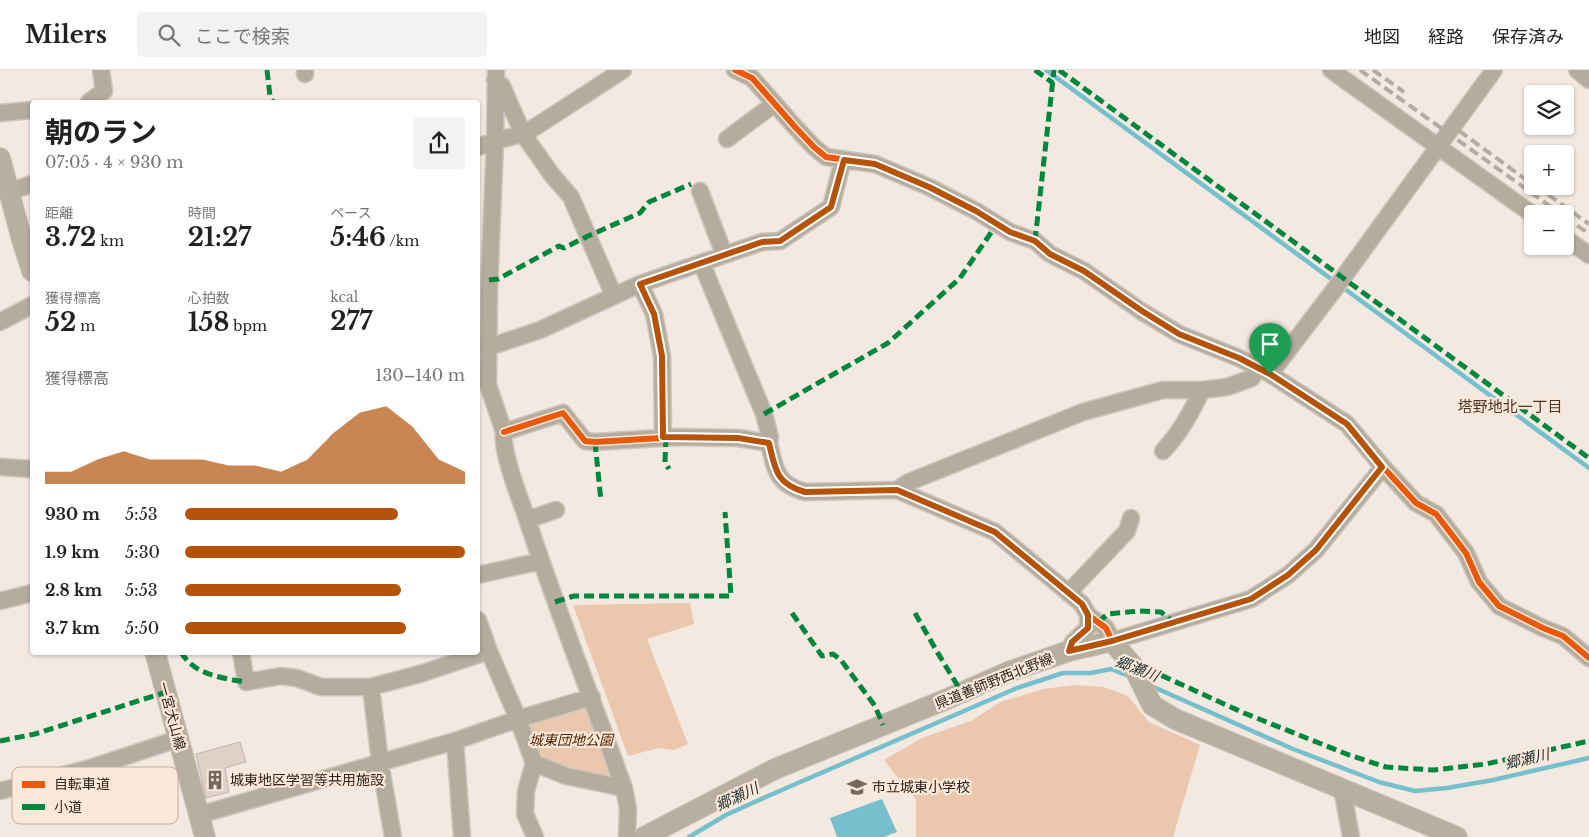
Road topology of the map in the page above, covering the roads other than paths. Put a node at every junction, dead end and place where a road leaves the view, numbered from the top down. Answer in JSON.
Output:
{"nodes":[{"id":1,"x":101,"y":70,"type":"edge"},
{"id":2,"x":735,"y":70,"type":"edge"},
{"id":3,"x":1331,"y":70,"type":"edge"},
{"id":4,"x":1494,"y":70,"type":"edge"},
{"id":5,"x":1577,"y":70,"type":"edge"},
{"id":6,"x":615,"y":72,"type":"edge"},
{"id":7,"x":495,"y":75,"type":"edge"},
{"id":8,"x":1589,"y":80,"type":"edge"},
{"id":9,"x":92,"y":100,"type":"edge"},
{"id":10,"x":774,"y":104,"type":"junction"},
{"id":11,"x":30,"y":110,"type":"edge"},
{"id":12,"x":0,"y":113,"type":"edge"},
{"id":13,"x":523,"y":134,"type":"junction"},
{"id":14,"x":727,"y":139,"type":"dead end"},
{"id":15,"x":495,"y":141,"type":"junction"},
{"id":16,"x":480,"y":146,"type":"edge"},
{"id":17,"x":1438,"y":147,"type":"junction"},
{"id":18,"x":0,"y":158,"type":"edge"},
{"id":19,"x":844,"y":160,"type":"junction"},
{"id":20,"x":30,"y":185,"type":"edge"},
{"id":21,"x":700,"y":191,"type":"dead end"},
{"id":22,"x":8,"y":192,"type":"junction"},
{"id":23,"x":1524,"y":208,"type":"edge"},
{"id":24,"x":1574,"y":244,"type":"edge"},
{"id":25,"x":724,"y":254,"type":"junction"},
{"id":26,"x":1589,"y":255,"type":"edge"},
{"id":27,"x":702,"y":264,"type":"junction"},
{"id":28,"x":30,"y":265,"type":"edge"},
{"id":29,"x":640,"y":284,"type":"junction"},
{"id":30,"x":483,"y":292,"type":"edge"},
{"id":31,"x":614,"y":296,"type":"junction"},
{"id":32,"x":30,"y":306,"type":"edge"},
{"id":33,"x":0,"y":322,"type":"edge"},
{"id":34,"x":489,"y":347,"type":"junction"},
{"id":35,"x":1264,"y":371,"type":"junction"},
{"id":36,"x":483,"y":387,"type":"edge"},
{"id":37,"x":1202,"y":390,"type":"junction"},
{"id":38,"x":504,"y":432,"type":"junction"},
{"id":39,"x":663,"y":437,"type":"junction"},
{"id":40,"x":769,"y":443,"type":"junction"},
{"id":41,"x":1163,"y":450,"type":"dead end"},
{"id":42,"x":0,"y":467,"type":"edge"},
{"id":43,"x":1382,"y":467,"type":"junction"},
{"id":44,"x":30,"y":469,"type":"edge"},
{"id":45,"x":897,"y":490,"type":"junction"},
{"id":46,"x":556,"y":510,"type":"dead end"},
{"id":47,"x":1131,"y":518,"type":"dead end"},
{"id":48,"x":527,"y":520,"type":"junction"},
{"id":49,"x":540,"y":561,"type":"junction"},
{"id":50,"x":480,"y":575,"type":"edge"},
{"id":51,"x":30,"y":593,"type":"edge"},
{"id":52,"x":1068,"y":594,"type":"junction"},
{"id":53,"x":0,"y":600,"type":"edge"},
{"id":54,"x":1088,"y":615,"type":"junction"},
{"id":55,"x":480,"y":626,"type":"edge"},
{"id":56,"x":1112,"y":641,"type":"junction"},
{"id":57,"x":489,"y":651,"type":"junction"},
{"id":58,"x":1069,"y":651,"type":"junction"},
{"id":59,"x":480,"y":654,"type":"edge"},
{"id":60,"x":156,"y":655,"type":"edge"},
{"id":61,"x":242,"y":655,"type":"edge"},
{"id":62,"x":477,"y":655,"type":"edge"},
{"id":63,"x":1589,"y":658,"type":"edge"},
{"id":64,"x":371,"y":687,"type":"junction"},
{"id":65,"x":592,"y":697,"type":"junction"},
{"id":66,"x":518,"y":719,"type":"junction"},
{"id":67,"x":178,"y":739,"type":"junction"},
{"id":68,"x":455,"y":741,"type":"junction"},
{"id":69,"x":380,"y":762,"type":"junction"},
{"id":70,"x":534,"y":763,"type":"junction"},
{"id":71,"x":93,"y":767,"type":"edge"},
{"id":72,"x":624,"y":788,"type":"junction"},
{"id":73,"x":1342,"y":788,"type":"junction"},
{"id":74,"x":198,"y":814,"type":"junction"},
{"id":75,"x":205,"y":837,"type":"edge"},
{"id":76,"x":393,"y":837,"type":"edge"},
{"id":77,"x":462,"y":837,"type":"edge"},
{"id":78,"x":535,"y":837,"type":"edge"},
{"id":79,"x":627,"y":837,"type":"edge"},
{"id":80,"x":644,"y":837,"type":"edge"},
{"id":81,"x":1351,"y":837,"type":"edge"},
{"id":82,"x":1457,"y":837,"type":"edge"}],
"edges":[{"from":1,"to":9,"type":"street"},
{"from":2,"to":10,"type":"street"},
{"from":3,"to":17,"type":"street"},
{"from":4,"to":17,"type":"street"},
{"from":5,"to":8,"type":"street"},
{"from":6,"to":13,"type":"street"},
{"from":7,"to":13,"type":"street"},
{"from":7,"to":15,"type":"street"},
{"from":10,"to":14,"type":"street"},
{"from":10,"to":19,"type":"street"},
{"from":11,"to":12,"type":"street"},
{"from":13,"to":15,"type":"street"},
{"from":13,"to":31,"type":"street"},
{"from":15,"to":16,"type":"street"},
{"from":15,"to":30,"type":"street"},
{"from":17,"to":23,"type":"street"},
{"from":17,"to":35,"type":"street"},
{"from":18,"to":22,"type":"main road"},
{"from":19,"to":25,"type":"street"},
{"from":19,"to":35,"type":"street"},
{"from":20,"to":22,"type":"street"},
{"from":21,"to":25,"type":"street"},
{"from":22,"to":28,"type":"main road"},
{"from":24,"to":26,"type":"street"},
{"from":25,"to":27,"type":"street"},
{"from":27,"to":29,"type":"street"},
{"from":27,"to":40,"type":"street"},
{"from":29,"to":31,"type":"street"},
{"from":29,"to":39,"type":"street"},
{"from":30,"to":34,"type":"street"},
{"from":31,"to":34,"type":"street"},
{"from":32,"to":33,"type":"street"},
{"from":34,"to":36,"type":"street"},
{"from":35,"to":37,"type":"street"},
{"from":35,"to":43,"type":"street"},
{"from":36,"to":38,"type":"street"},
{"from":37,"to":41,"type":"street"},
{"from":37,"to":45,"type":"street"},
{"from":38,"to":39,"type":"street"},
{"from":38,"to":48,"type":"street"},
{"from":39,"to":40,"type":"street"},
{"from":40,"to":45,"type":"street"},
{"from":42,"to":44,"type":"street"},
{"from":43,"to":56,"type":"street"},
{"from":43,"to":63,"type":"street"},
{"from":45,"to":52,"type":"street"},
{"from":46,"to":48,"type":"street"},
{"from":47,"to":52,"type":"street"},
{"from":48,"to":49,"type":"street"},
{"from":49,"to":50,"type":"street"},
{"from":49,"to":65,"type":"street"},
{"from":51,"to":53,"type":"street"},
{"from":52,"to":54,"type":"street"},
{"from":54,"to":56,"type":"street"},
{"from":54,"to":58,"type":"street"},
{"from":55,"to":57,"type":"street"},
{"from":56,"to":58,"type":"main road","name":"県道善師野西北野線"},
{"from":56,"to":73,"type":"main road"},
{"from":57,"to":59,"type":"street"},
{"from":57,"to":66,"type":"street"},
{"from":58,"to":80,"type":"main road","name":"県道善師野西北野線"},
{"from":60,"to":67,"type":"main road","name":"一宮犬山線"},
{"from":61,"to":64,"type":"street"},
{"from":62,"to":64,"type":"street"},
{"from":64,"to":69,"type":"street"},
{"from":65,"to":66,"type":"street"},
{"from":65,"to":72,"type":"street"},
{"from":66,"to":68,"type":"street"},
{"from":66,"to":70,"type":"street"},
{"from":67,"to":71,"type":"street"},
{"from":67,"to":74,"type":"main road","name":"一宮犬山線"},
{"from":68,"to":69,"type":"street"},
{"from":68,"to":77,"type":"street"},
{"from":69,"to":74,"type":"street"},
{"from":69,"to":76,"type":"street"},
{"from":70,"to":72,"type":"street"},
{"from":70,"to":78,"type":"street"},
{"from":72,"to":79,"type":"street"},
{"from":73,"to":81,"type":"street"},
{"from":73,"to":82,"type":"main road"},
{"from":74,"to":75,"type":"main road","name":"一宮犬山線"}]}
